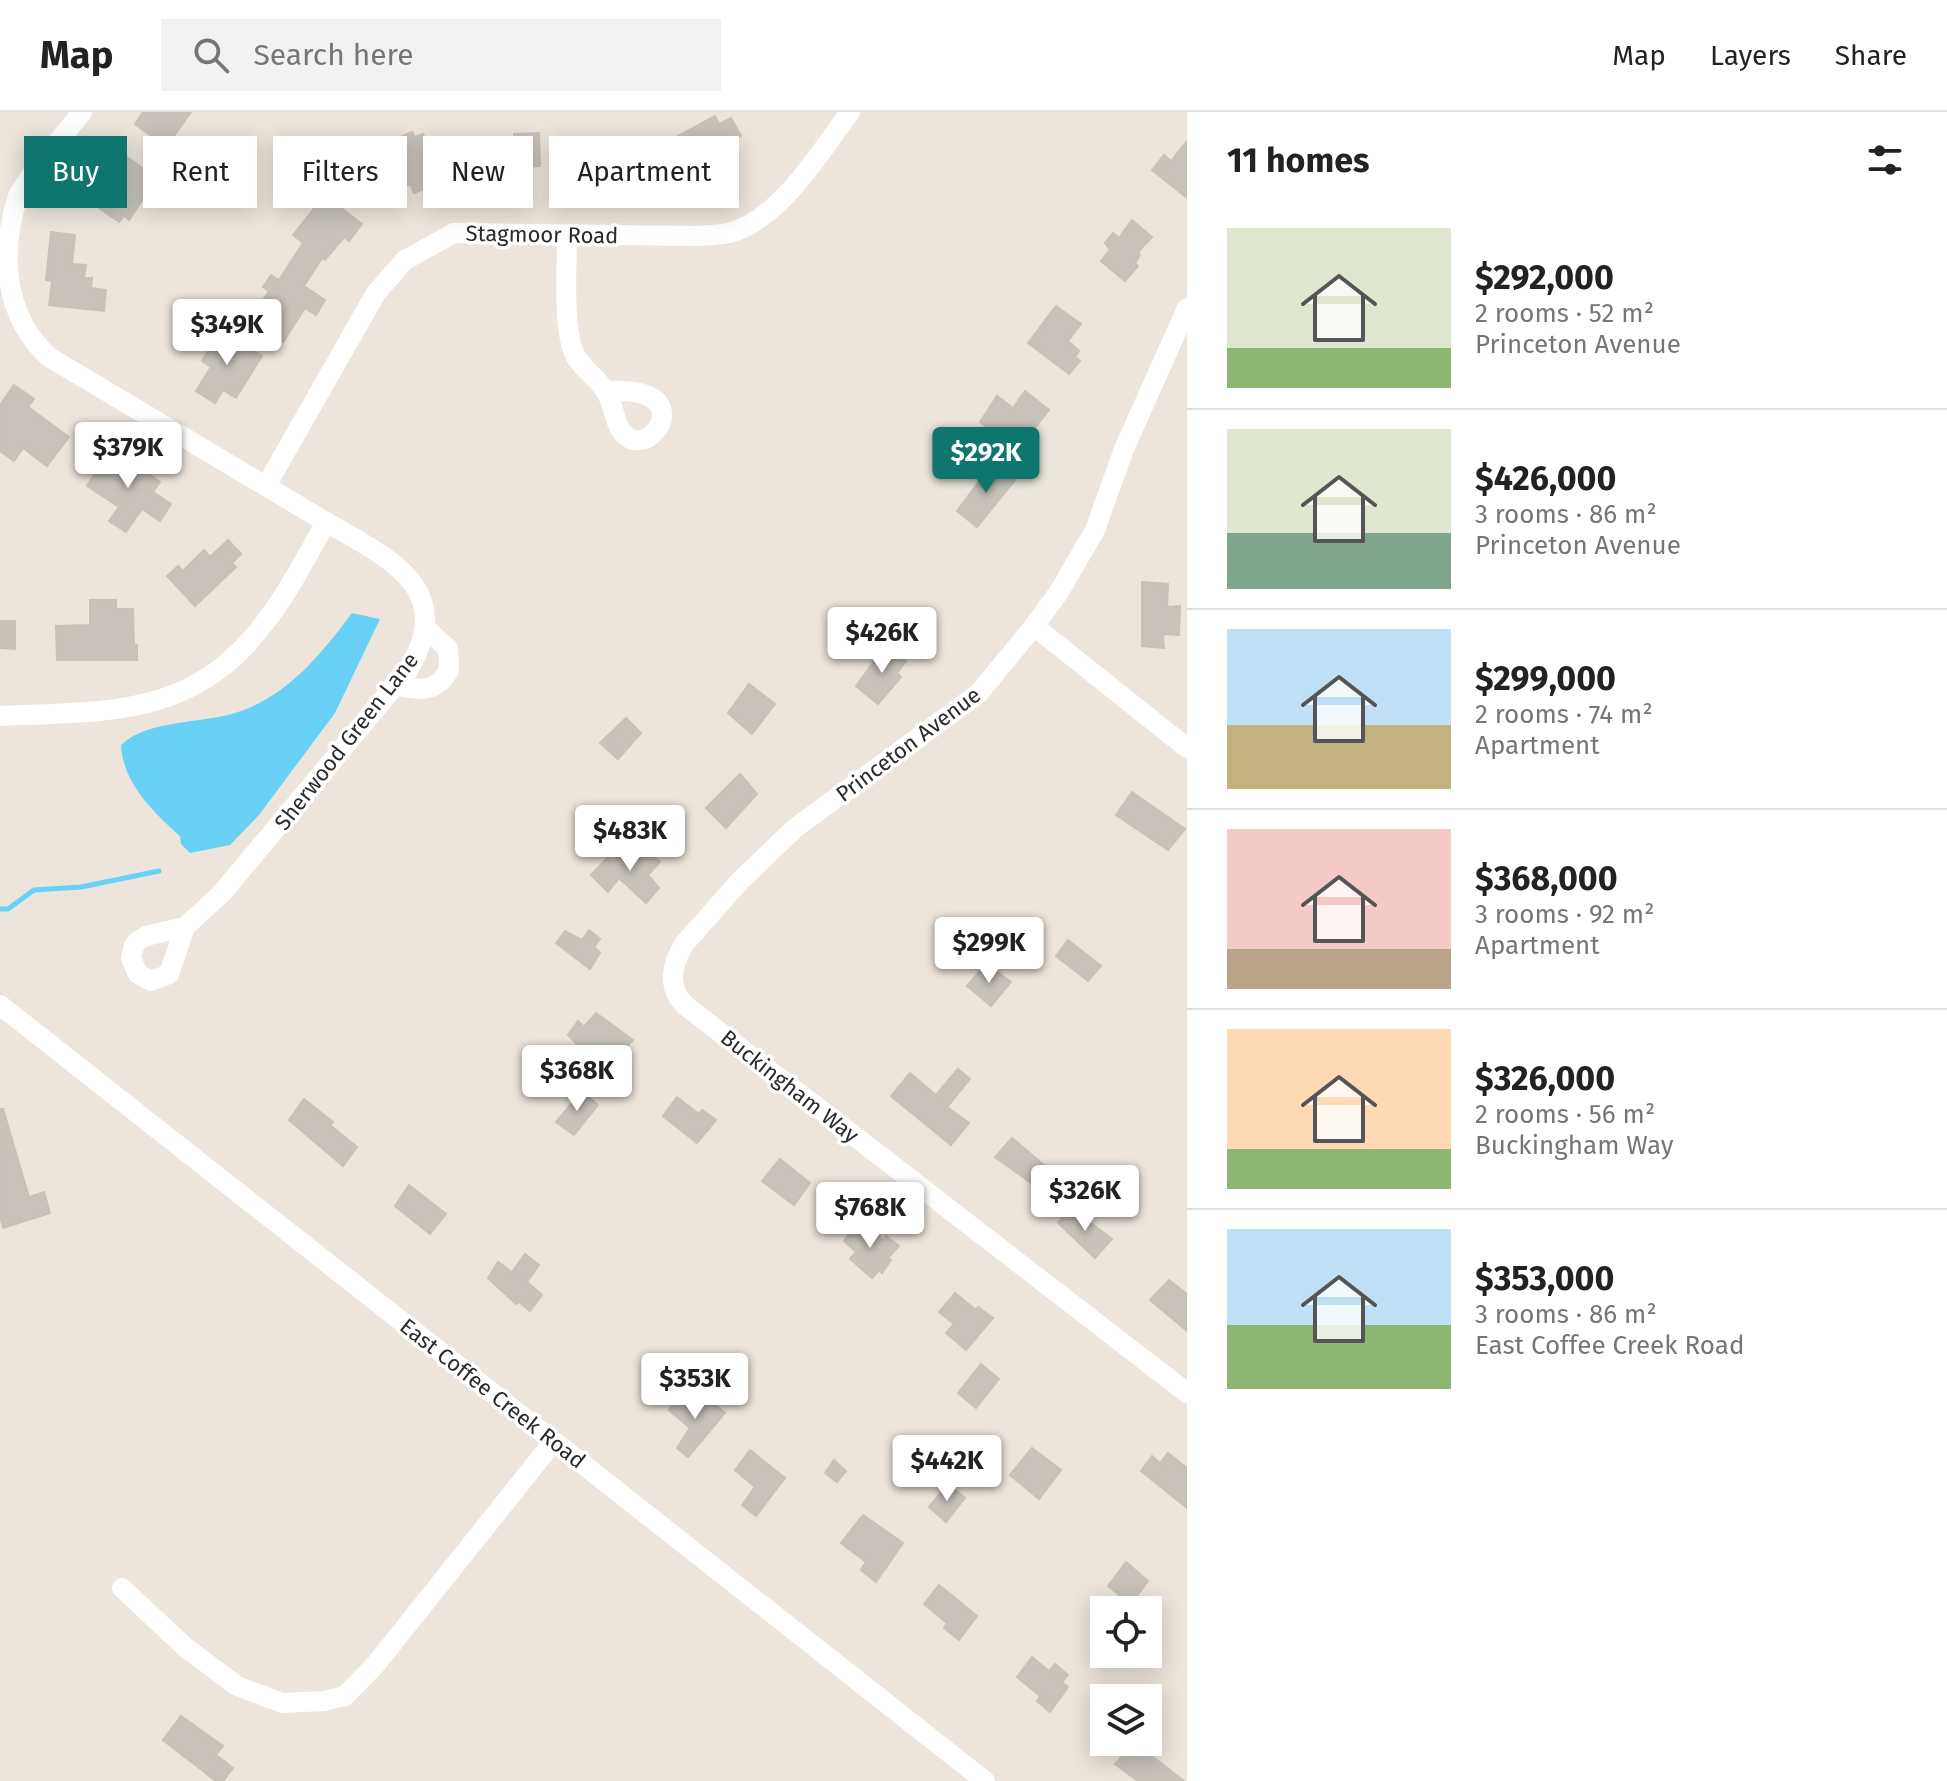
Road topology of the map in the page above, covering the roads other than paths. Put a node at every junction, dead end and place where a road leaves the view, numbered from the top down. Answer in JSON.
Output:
{"nodes":[{"id":1,"x":82,"y":112,"type":"edge"},
{"id":2,"x":850,"y":112,"type":"edge"},
{"id":3,"x":567,"y":235,"type":"junction"},
{"id":4,"x":1187,"y":308,"type":"edge"},
{"id":5,"x":8,"y":320,"type":"edge"},
{"id":6,"x":605,"y":390,"type":"dead end"},
{"id":7,"x":266,"y":486,"type":"junction"},
{"id":8,"x":326,"y":522,"type":"junction"},
{"id":9,"x":1034,"y":626,"type":"junction"},
{"id":10,"x":426,"y":628,"type":"junction"},
{"id":11,"x":394,"y":685,"type":"junction"},
{"id":12,"x":0,"y":716,"type":"edge"},
{"id":13,"x":1187,"y":748,"type":"edge"},
{"id":14,"x":185,"y":927,"type":"dead end"},
{"id":15,"x":672,"y":976,"type":"joint"},
{"id":16,"x":0,"y":1005,"type":"edge"},
{"id":17,"x":1187,"y":1393,"type":"edge"},
{"id":18,"x":554,"y":1441,"type":"junction"},
{"id":19,"x":122,"y":1588,"type":"dead end"},
{"id":20,"x":985,"y":1781,"type":"edge"}],
"edges":[{"from":1,"to":5,"type":"street","name":"Sherwood Green Lane"},
{"from":2,"to":3,"type":"street","name":"Stagmoor Road"},
{"from":3,"to":6,"type":"street"},
{"from":3,"to":7,"type":"street","name":"Stagmoor Road"},
{"from":4,"to":9,"type":"street","name":"Princeton Avenue"},
{"from":5,"to":7,"type":"street","name":"Sherwood Green Lane"},
{"from":7,"to":8,"type":"street","name":"Sherwood Green Lane"},
{"from":8,"to":10,"type":"street","name":"Sherwood Green Lane"},
{"from":8,"to":12,"type":"street"},
{"from":9,"to":13,"type":"street"},
{"from":9,"to":15,"type":"street","name":"Princeton Avenue"},
{"from":10,"to":11,"type":"street","name":"Sherwood Green Lane"},
{"from":10,"to":11,"type":"street"},
{"from":11,"to":14,"type":"street","name":"Sherwood Green Lane"},
{"from":15,"to":17,"type":"street","name":"Buckingham Way"},
{"from":16,"to":18,"type":"street","name":"East Coffee Creek Road"},
{"from":18,"to":19,"type":"street"},
{"from":18,"to":20,"type":"street","name":"East Coffee Creek Road"}]}
